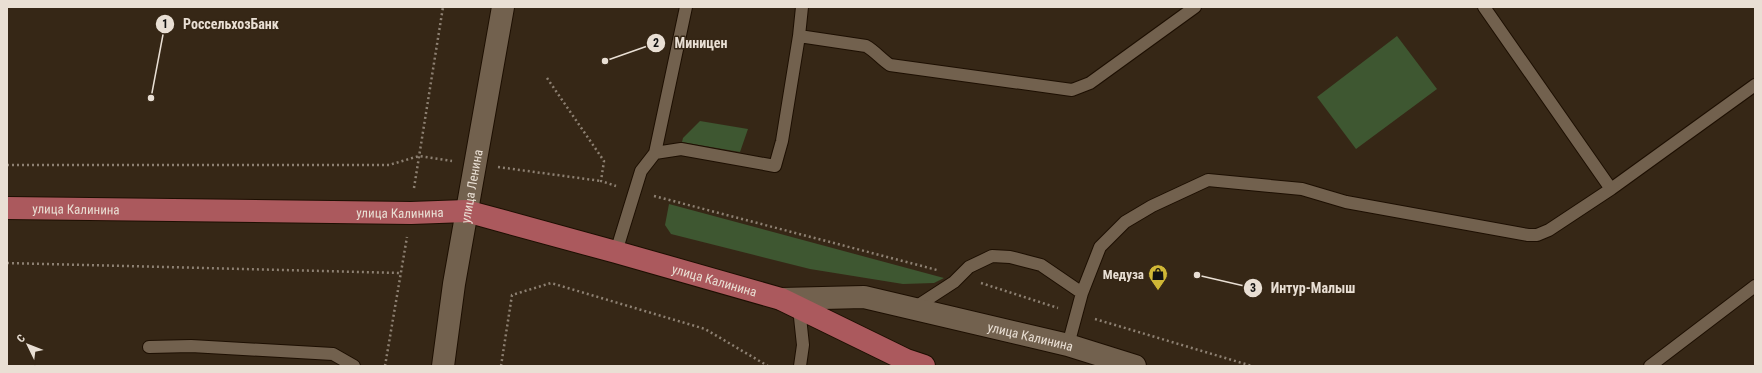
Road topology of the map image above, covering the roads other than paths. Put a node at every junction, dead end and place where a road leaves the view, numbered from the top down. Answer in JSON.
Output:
{"nodes":[{"id":1,"x":503,"y":7,"type":"edge"},
{"id":2,"x":686,"y":7,"type":"edge"},
{"id":3,"x":802,"y":7,"type":"edge"},
{"id":4,"x":1195,"y":7,"type":"edge"},
{"id":5,"x":1484,"y":7,"type":"edge"},
{"id":6,"x":799,"y":36,"type":"junction"},
{"id":7,"x":1755,"y":85,"type":"edge"},
{"id":8,"x":655,"y":154,"type":"junction"},
{"id":9,"x":1611,"y":189,"type":"junction"},
{"id":10,"x":7,"y":208,"type":"edge"},
{"id":11,"x":466,"y":211,"type":"junction"},
{"id":12,"x":616,"y":252,"type":"junction"},
{"id":13,"x":1755,"y":286,"type":"edge"},
{"id":14,"x":1082,"y":293,"type":"junction"},
{"id":15,"x":790,"y":303,"type":"junction"},
{"id":16,"x":914,"y":308,"type":"junction"},
{"id":17,"x":1068,"y":345,"type":"junction"},
{"id":18,"x":149,"y":348,"type":"dead end"},
{"id":19,"x":354,"y":366,"type":"edge"},
{"id":20,"x":443,"y":366,"type":"edge"},
{"id":21,"x":800,"y":366,"type":"edge"},
{"id":22,"x":924,"y":366,"type":"edge"},
{"id":23,"x":1135,"y":366,"type":"edge"},
{"id":24,"x":1650,"y":366,"type":"edge"}],
"edges":[{"from":1,"to":11,"type":"street","name":"улица Ленина"},
{"from":2,"to":8,"type":"lane"},
{"from":3,"to":6,"type":"lane"},
{"from":4,"to":6,"type":"lane"},
{"from":5,"to":9,"type":"lane"},
{"from":6,"to":8,"type":"lane"},
{"from":7,"to":9,"type":"lane"},
{"from":8,"to":12,"type":"lane"},
{"from":9,"to":14,"type":"lane"},
{"from":10,"to":11,"type":"main road","name":"улица Калинина"},
{"from":11,"to":12,"type":"main road","name":"улица Калинина"},
{"from":11,"to":20,"type":"street","name":"улица Ленина"},
{"from":12,"to":15,"type":"main road","name":"улица Калинина"},
{"from":13,"to":24,"type":"lane"},
{"from":14,"to":16,"type":"lane"},
{"from":14,"to":17,"type":"lane"},
{"from":15,"to":16,"type":"street","name":"улица Калинина"},
{"from":15,"to":21,"type":"lane"},
{"from":15,"to":22,"type":"main road","name":"улица Калинина"},
{"from":16,"to":17,"type":"street","name":"улица Калинина"},
{"from":17,"to":23,"type":"street","name":"улица Калинина"},
{"from":18,"to":19,"type":"lane"}]}
